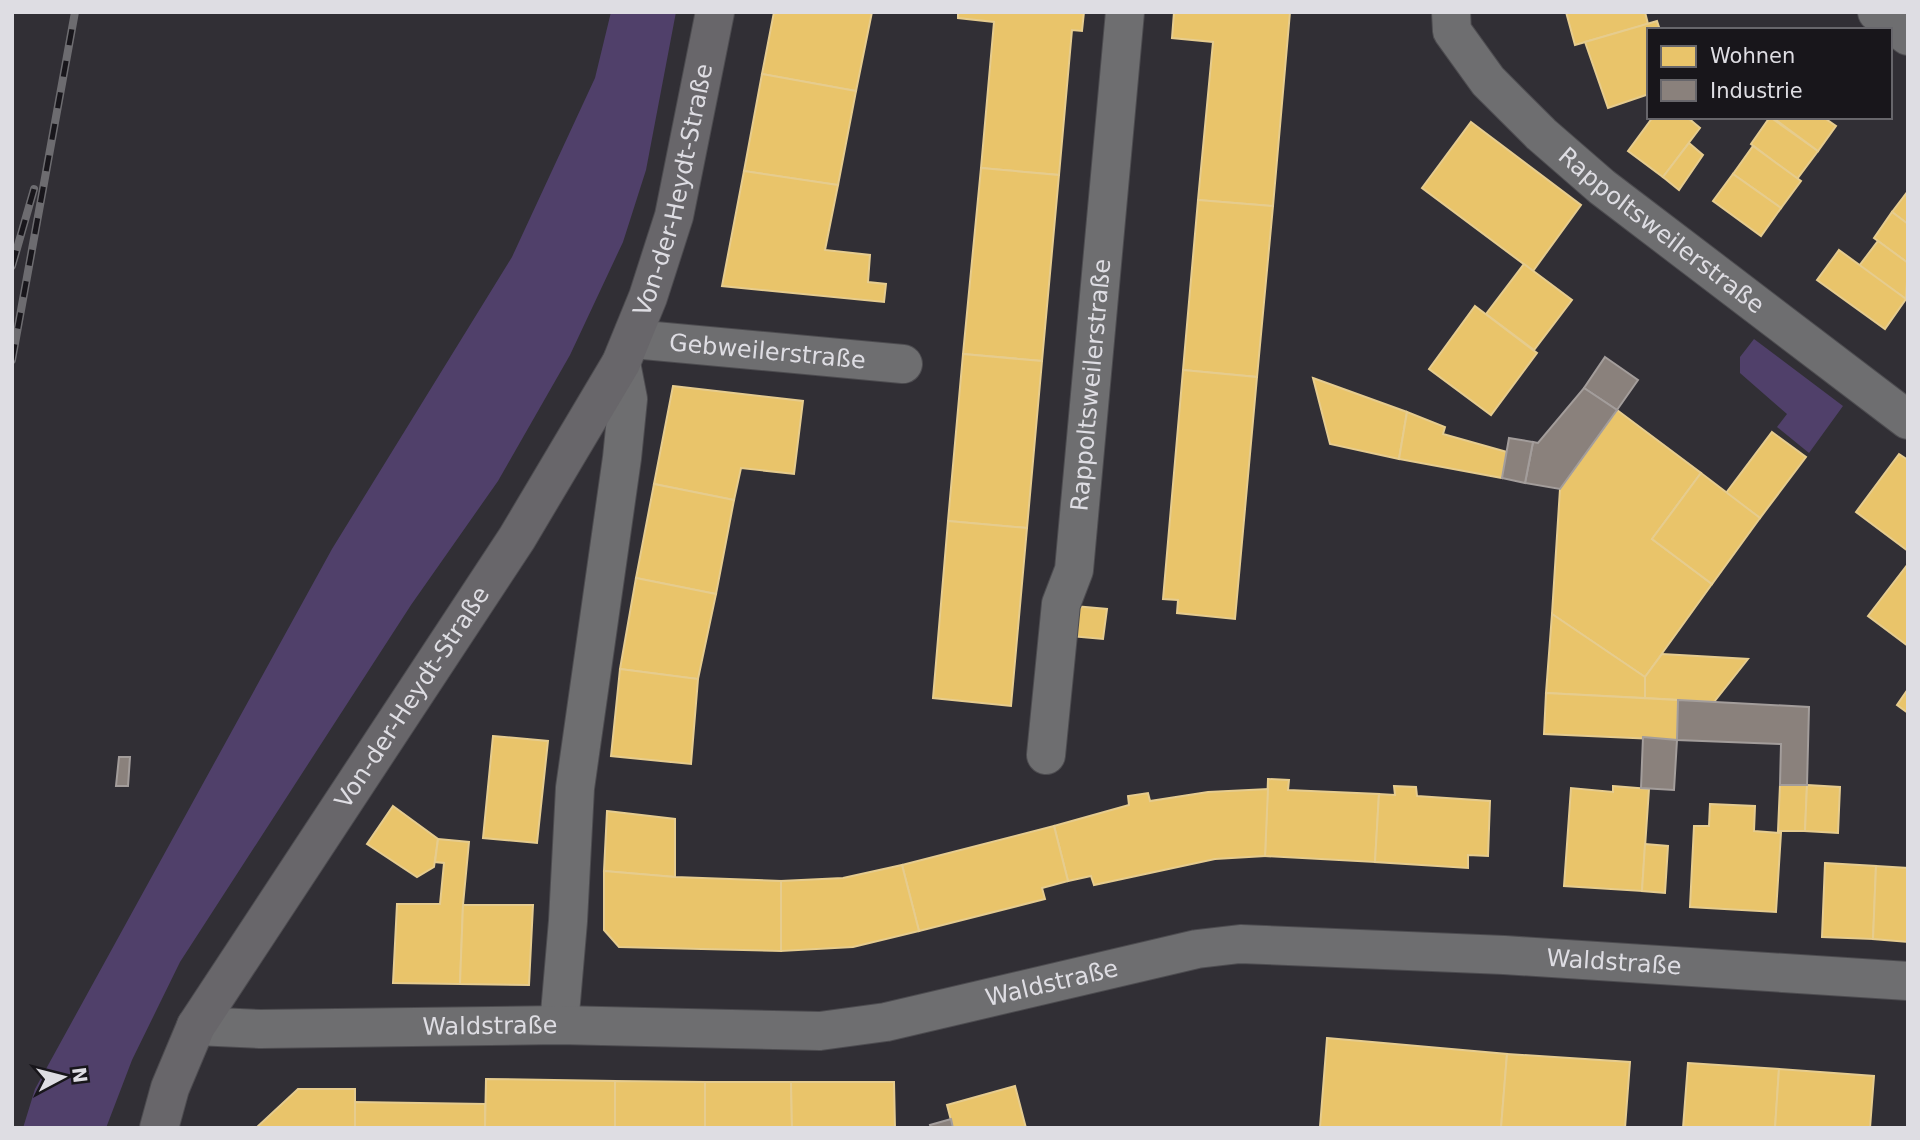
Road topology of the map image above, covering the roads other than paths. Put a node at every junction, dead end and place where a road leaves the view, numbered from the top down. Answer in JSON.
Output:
{"nodes":[{"id":1,"x":715,"y":12,"type":"edge"},
{"id":2,"x":1125,"y":12,"type":"edge"},
{"id":3,"x":1451,"y":12,"type":"edge"},
{"id":4,"x":1877,"y":12,"type":"edge"},
{"id":5,"x":1908,"y":36,"type":"edge"},
{"id":6,"x":627,"y":351,"type":"junction"},
{"id":7,"x":903,"y":364,"type":"dead end"},
{"id":8,"x":1908,"y":420,"type":"edge"},
{"id":9,"x":1046,"y":755,"type":"dead end"},
{"id":10,"x":1908,"y":981,"type":"edge"},
{"id":11,"x":559,"y":1025,"type":"junction"},
{"id":12,"x":196,"y":1026,"type":"junction"},
{"id":13,"x":159,"y":1128,"type":"edge"}],
"edges":[{"from":1,"to":6,"type":"main road","name":"Von-der-Heydt-Straße"},
{"from":2,"to":9,"type":"street","name":"Rappoltsweilerstraße"},
{"from":3,"to":8,"type":"street","name":"Rappoltsweilerstraße"},
{"from":4,"to":5,"type":"street"},
{"from":6,"to":7,"type":"street","name":"Gebweilerstraße"},
{"from":6,"to":11,"type":"street","name":"Von-der-Heydt-Straße"},
{"from":6,"to":12,"type":"main road","name":"Von-der-Heydt-Straße"},
{"from":10,"to":11,"type":"street","name":"Waldstraße"},
{"from":11,"to":12,"type":"street","name":"Waldstraße"},
{"from":12,"to":13,"type":"main road","name":"Von-der-Heydt-Straße"}]}
